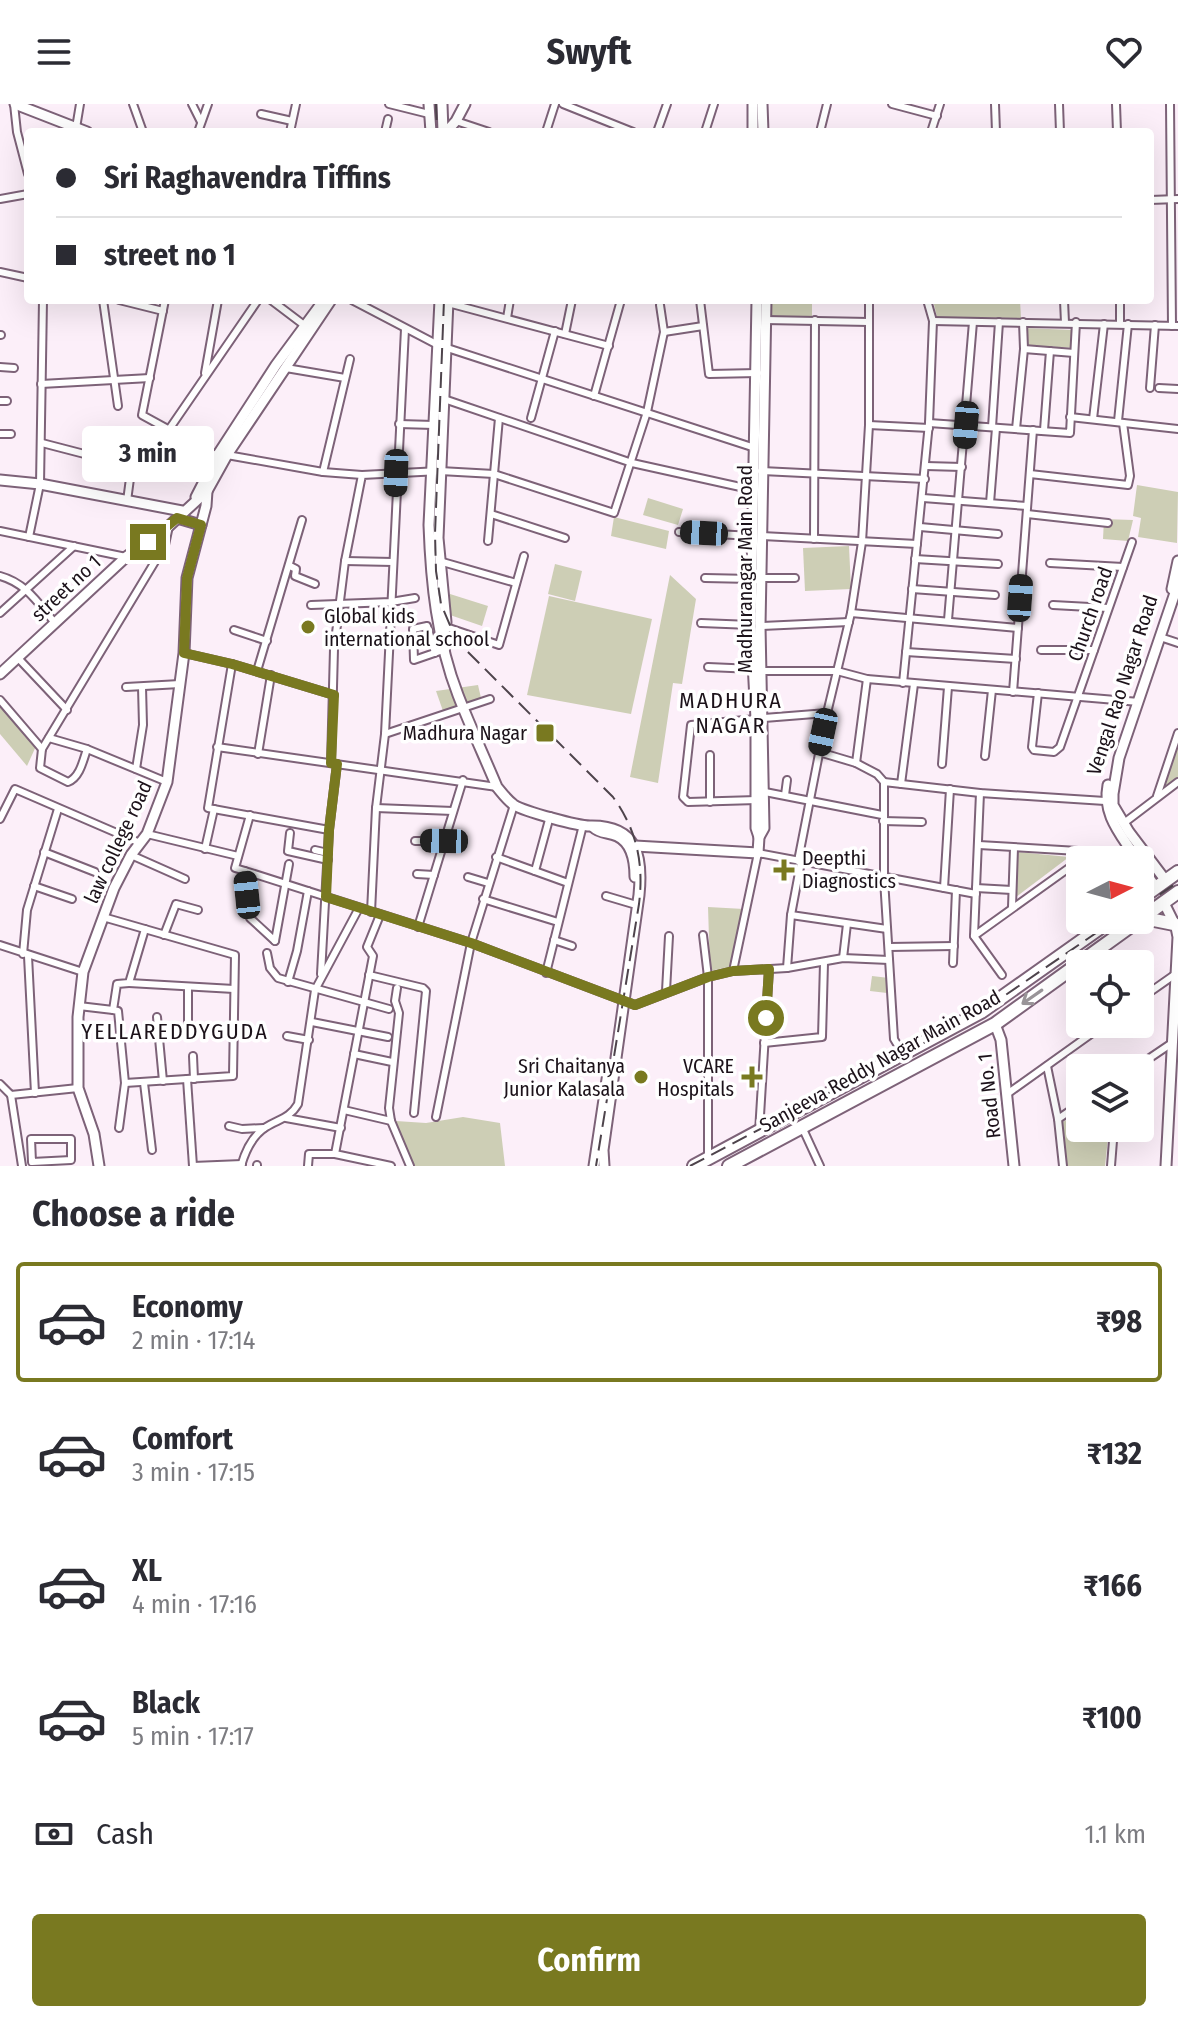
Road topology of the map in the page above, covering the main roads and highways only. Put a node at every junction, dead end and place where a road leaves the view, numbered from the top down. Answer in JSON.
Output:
{"nodes":[{"id":1,"x":15,"y":104,"type":"edge"},
{"id":2,"x":442,"y":104,"type":"edge"},
{"id":3,"x":465,"y":104,"type":"edge"},
{"id":4,"x":753,"y":104,"type":"edge"},
{"id":5,"x":762,"y":104,"type":"edge"},
{"id":6,"x":76,"y":128,"type":"edge"},
{"id":7,"x":444,"y":128,"type":"edge"},
{"id":8,"x":448,"y":128,"type":"edge"},
{"id":9,"x":753,"y":128,"type":"edge"},
{"id":10,"x":763,"y":128,"type":"edge"},
{"id":11,"x":321,"y":304,"type":"edge"},
{"id":12,"x":328,"y":304,"type":"edge"},
{"id":13,"x":442,"y":304,"type":"edge"},
{"id":14,"x":758,"y":304,"type":"edge"},
{"id":15,"x":765,"y":304,"type":"edge"},
{"id":16,"x":762,"y":320,"type":"junction"},
{"id":17,"x":442,"y":346,"type":"junction"},
{"id":18,"x":761,"y":373,"type":"junction"},
{"id":19,"x":221,"y":454,"type":"junction"},
{"id":20,"x":758,"y":471,"type":"junction"},
{"id":21,"x":435,"y":472,"type":"junction"},
{"id":22,"x":0,"y":480,"type":"edge"},
{"id":23,"x":204,"y":488,"type":"junction"},
{"id":24,"x":180,"y":515,"type":"junction"},
{"id":25,"x":201,"y":525,"type":"junction"},
{"id":26,"x":757,"y":536,"type":"junction"},
{"id":27,"x":1178,"y":561,"type":"edge"},
{"id":28,"x":1178,"y":584,"type":"edge"},
{"id":29,"x":1159,"y":636,"type":"junction"},
{"id":30,"x":441,"y":647,"type":"junction"},
{"id":31,"x":0,"y":674,"type":"edge"},
{"id":32,"x":1137,"y":702,"type":"junction"},
{"id":33,"x":760,"y":719,"type":"junction"},
{"id":34,"x":588,"y":826,"type":"junction"},
{"id":35,"x":759,"y":837,"type":"junction"},
{"id":36,"x":635,"y":846,"type":"junction"},
{"id":37,"x":1129,"y":846,"type":"edge"},
{"id":38,"x":1178,"y":872,"type":"edge"},
{"id":39,"x":1154,"y":878,"type":"edge"},
{"id":40,"x":1161,"y":885,"type":"junction"},
{"id":41,"x":1154,"y":890,"type":"edge"},
{"id":42,"x":1174,"y":898,"type":"edge"},
{"id":43,"x":1154,"y":911,"type":"edge"},
{"id":44,"x":1154,"y":920,"type":"edge"},
{"id":45,"x":1176,"y":925,"type":"edge"},
{"id":46,"x":1091,"y":934,"type":"edge"},
{"id":47,"x":1122,"y":934,"type":"edge"},
{"id":48,"x":1177,"y":973,"type":"edge"},
{"id":49,"x":622,"y":999,"type":"junction"},
{"id":50,"x":995,"y":1024,"type":"junction"},
{"id":51,"x":1178,"y":1030,"type":"edge"},
{"id":52,"x":99,"y":1166,"type":"edge"},
{"id":53,"x":594,"y":1166,"type":"edge"},
{"id":54,"x":604,"y":1166,"type":"edge"},
{"id":55,"x":694,"y":1166,"type":"edge"},
{"id":56,"x":729,"y":1166,"type":"edge"},
{"id":57,"x":1014,"y":1166,"type":"edge"},
{"id":58,"x":1168,"y":1166,"type":"edge"}],
"edges":[{"from":1,"to":6,"type":"main road"},
{"from":2,"to":7,"type":"main road"},
{"from":3,"to":8,"type":"main road"},
{"from":4,"to":9,"type":"main road"},
{"from":5,"to":10,"type":"main road"},
{"from":11,"to":19,"type":"main road","name":"street no 1"},
{"from":12,"to":19,"type":"main road","name":"street no 1"},
{"from":13,"to":17,"type":"main road"},
{"from":14,"to":16,"type":"main road","name":"Madhuranagar Main Road"},
{"from":15,"to":16,"type":"main road","name":"Madhuranagar Main Road"},
{"from":16,"to":18,"type":"main road","name":"Madhuranagar Main Road"},
{"from":17,"to":21,"type":"main road"},
{"from":17,"to":21,"type":"main road"},
{"from":18,"to":20,"type":"main road","name":"Madhuranagar Main Road"},
{"from":18,"to":20,"type":"main road","name":"Madhuranagar Main Road"},
{"from":19,"to":23,"type":"main road","name":"street no 1"},
{"from":20,"to":26,"type":"main road","name":"Madhuranagar Main Road"},
{"from":20,"to":26,"type":"main road","name":"Madhuranagar Main Road"},
{"from":21,"to":30,"type":"main road"},
{"from":21,"to":30,"type":"main road"},
{"from":22,"to":24,"type":"main road"},
{"from":23,"to":24,"type":"main road","name":"street no 1"},
{"from":23,"to":25,"type":"main road","name":"law college road"},
{"from":24,"to":25,"type":"main road"},
{"from":24,"to":31,"type":"main road","name":"street no 1"},
{"from":25,"to":52,"type":"main road","name":"law college road"},
{"from":26,"to":33,"type":"main road","name":"Madhuranagar Main Road"},
{"from":27,"to":29,"type":"main road","name":"Vengal Rao Nagar Road"},
{"from":28,"to":29,"type":"main road","name":"Vengal Rao Nagar Road"},
{"from":29,"to":32,"type":"main road","name":"Vengal Rao Nagar Road"},
{"from":30,"to":34,"type":"main road"},
{"from":32,"to":37,"type":"main road","name":"Vengal Rao Nagar Road"},
{"from":32,"to":40,"type":"main road","name":"Vengal Rao Nagar Road"},
{"from":33,"to":35,"type":"main road","name":"Madhuranagar Main Road"},
{"from":33,"to":35,"type":"main road","name":"Madhuranagar Main Road"},
{"from":34,"to":36,"type":"main road"},
{"from":34,"to":49,"type":"main road"},
{"from":35,"to":36,"type":"main road","name":"Madhuranagar Main Road"},
{"from":36,"to":49,"type":"main road"},
{"from":38,"to":40,"type":"highway"},
{"from":39,"to":40,"type":"main road","name":"Vengal Rao Nagar Road"},
{"from":40,"to":41,"type":"highway"},
{"from":42,"to":43,"type":"highway","name":"Sanjeeva Reddy Nagar Main Road"},
{"from":42,"to":45,"type":"main road"},
{"from":44,"to":45,"type":"highway"},
{"from":45,"to":48,"type":"main road"},
{"from":46,"to":55,"type":"highway","name":"Sanjeeva Reddy Nagar Main Road"},
{"from":47,"to":50,"type":"highway","name":"Sanjeeva Reddy Nagar Main Road","one_way":true},
{"from":48,"to":58,"type":"main road"},
{"from":49,"to":53,"type":"main road"},
{"from":49,"to":54,"type":"main road"},
{"from":50,"to":56,"type":"highway","name":"Sanjeeva Reddy Nagar Main Road"},
{"from":50,"to":57,"type":"main road","name":"Road No. 1"},
{"from":51,"to":58,"type":"main road"}]}
